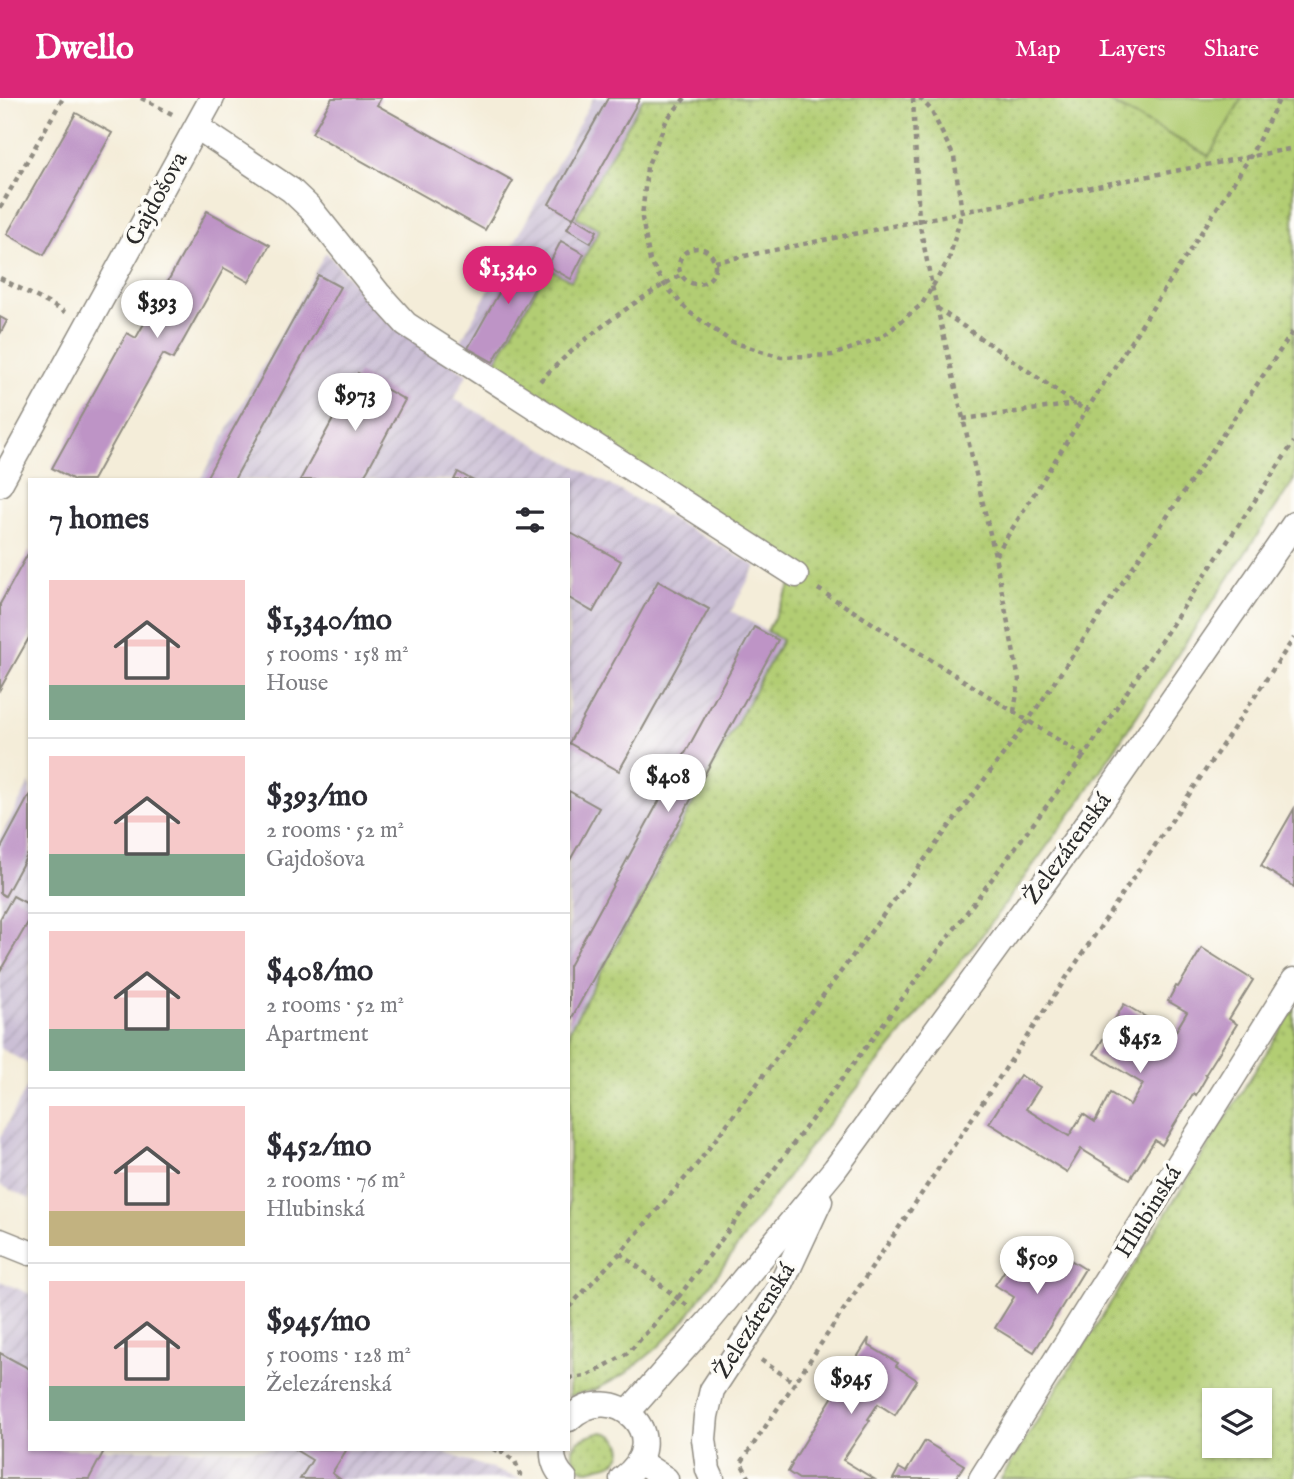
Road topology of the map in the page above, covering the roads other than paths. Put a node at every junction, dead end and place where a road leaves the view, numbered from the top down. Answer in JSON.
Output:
{"nodes":[{"id":1,"x":212,"y":98,"type":"edge"},
{"id":2,"x":197,"y":127,"type":"junction"},
{"id":3,"x":0,"y":484,"type":"edge"},
{"id":4,"x":1294,"y":524,"type":"edge"},
{"id":5,"x":796,"y":575,"type":"road end"},
{"id":6,"x":1294,"y":980,"type":"edge"},
{"id":7,"x":835,"y":1169,"type":"junction"},
{"id":8,"x":0,"y":1241,"type":"edge"},
{"id":9,"x":28,"y":1252,"type":"edge"},
{"id":10,"x":628,"y":1412,"type":"junction"},
{"id":11,"x":570,"y":1418,"type":"edge"},
{"id":12,"x":553,"y":1451,"type":"edge"},
{"id":13,"x":631,"y":1470,"type":"edge"},
{"id":14,"x":565,"y":1479,"type":"edge"},
{"id":15,"x":666,"y":1479,"type":"edge"},
{"id":16,"x":712,"y":1479,"type":"edge"},
{"id":17,"x":981,"y":1479,"type":"edge"}],
"edges":[{"from":1,"to":2,"type":"street","name":"Gajdošova"},
{"from":2,"to":3,"type":"street","name":"Gajdošova"},
{"from":2,"to":5,"type":"street"},
{"from":4,"to":7,"type":"street","name":"Železárenská"},
{"from":6,"to":17,"type":"street","name":"Hlubinská"},
{"from":7,"to":10,"type":"street","name":"Železárenská"},
{"from":7,"to":16,"type":"street","name":"Železárenská"},
{"from":8,"to":9,"type":"street"},
{"from":10,"to":11,"type":"street"},
{"from":10,"to":13,"type":"street"},
{"from":12,"to":14,"type":"street"},
{"from":13,"to":15,"type":"street"}]}
